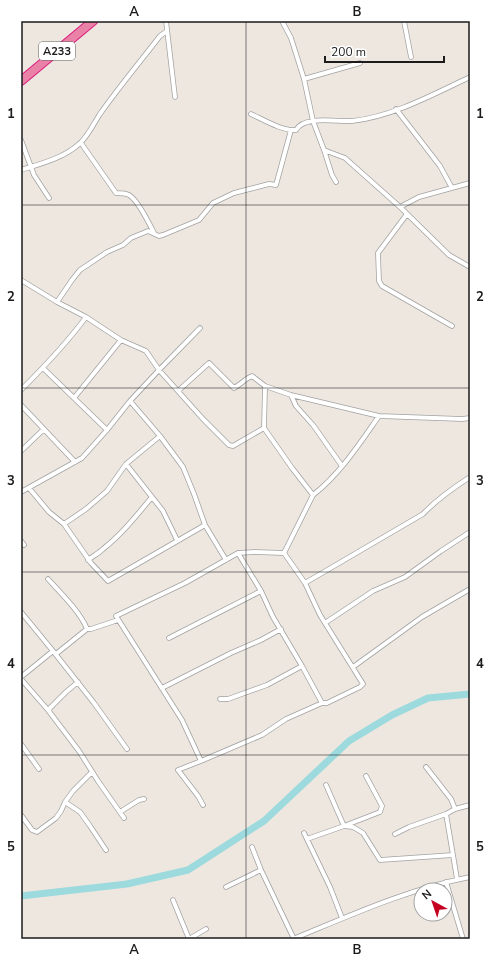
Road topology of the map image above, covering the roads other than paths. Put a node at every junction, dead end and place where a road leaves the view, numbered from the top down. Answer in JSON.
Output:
{"nodes":[{"id":1,"x":85,"y":21,"type":"edge"},
{"id":2,"x":93,"y":21,"type":"edge"},
{"id":3,"x":166,"y":21,"type":"edge"},
{"id":4,"x":282,"y":21,"type":"edge"},
{"id":5,"x":404,"y":21,"type":"edge"},
{"id":6,"x":167,"y":31,"type":"junction"},
{"id":7,"x":411,"y":57,"type":"dead end"},
{"id":8,"x":360,"y":63,"type":"dead end"},
{"id":9,"x":21,"y":76,"type":"edge"},
{"id":10,"x":470,"y":77,"type":"edge"},
{"id":11,"x":304,"y":79,"type":"junction"},
{"id":12,"x":21,"y":81,"type":"edge"},
{"id":13,"x":175,"y":97,"type":"dead end"},
{"id":14,"x":396,"y":109,"type":"junction"},
{"id":15,"x":251,"y":114,"type":"dead end"},
{"id":16,"x":313,"y":121,"type":"junction"},
{"id":17,"x":291,"y":130,"type":"junction"},
{"id":18,"x":21,"y":140,"type":"edge"},
{"id":19,"x":81,"y":143,"type":"junction"},
{"id":20,"x":324,"y":150,"type":"junction"},
{"id":21,"x":30,"y":167,"type":"junction"},
{"id":22,"x":21,"y":170,"type":"edge"},
{"id":23,"x":336,"y":182,"type":"dead end"},
{"id":24,"x":470,"y":183,"type":"edge"},
{"id":25,"x":452,"y":188,"type":"junction"},
{"id":26,"x":49,"y":198,"type":"dead end"},
{"id":27,"x":400,"y":207,"type":"junction"},
{"id":28,"x":407,"y":214,"type":"junction"},
{"id":29,"x":154,"y":233,"type":"junction"},
{"id":30,"x":470,"y":261,"type":"edge"},
{"id":31,"x":468,"y":266,"type":"edge"},
{"id":32,"x":21,"y":280,"type":"edge"},
{"id":33,"x":57,"y":302,"type":"junction"},
{"id":34,"x":86,"y":317,"type":"junction"},
{"id":35,"x":452,"y":326,"type":"dead end"},
{"id":36,"x":200,"y":328,"type":"dead end"},
{"id":37,"x":121,"y":340,"type":"junction"},
{"id":38,"x":43,"y":368,"type":"junction"},
{"id":39,"x":159,"y":370,"type":"junction"},
{"id":40,"x":265,"y":386,"type":"junction"},
{"id":41,"x":21,"y":390,"type":"edge"},
{"id":42,"x":178,"y":391,"type":"junction"},
{"id":43,"x":291,"y":395,"type":"junction"},
{"id":44,"x":74,"y":398,"type":"junction"},
{"id":45,"x":130,"y":401,"type":"junction"},
{"id":46,"x":21,"y":405,"type":"edge"},
{"id":47,"x":379,"y":416,"type":"junction"},
{"id":48,"x":470,"y":418,"type":"edge"},
{"id":49,"x":264,"y":428,"type":"junction"},
{"id":50,"x":44,"y":429,"type":"junction"},
{"id":51,"x":107,"y":430,"type":"junction"},
{"id":52,"x":160,"y":436,"type":"junction"},
{"id":53,"x":21,"y":451,"type":"edge"},
{"id":54,"x":75,"y":462,"type":"junction"},
{"id":55,"x":126,"y":464,"type":"junction"},
{"id":56,"x":342,"y":466,"type":"junction"},
{"id":57,"x":470,"y":477,"type":"edge"},
{"id":58,"x":29,"y":488,"type":"junction"},
{"id":59,"x":21,"y":492,"type":"edge"},
{"id":60,"x":313,"y":495,"type":"junction"},
{"id":61,"x":152,"y":497,"type":"junction"},
{"id":62,"x":64,"y":524,"type":"junction"},
{"id":63,"x":205,"y":524,"type":"junction"},
{"id":64,"x":470,"y":532,"type":"edge"},
{"id":65,"x":177,"y":540,"type":"junction"},
{"id":66,"x":21,"y":541,"type":"edge"},
{"id":67,"x":24,"y":545,"type":"dead end"},
{"id":68,"x":238,"y":553,"type":"junction"},
{"id":69,"x":284,"y":553,"type":"junction"},
{"id":70,"x":88,"y":560,"type":"junction"},
{"id":71,"x":226,"y":560,"type":"junction"},
{"id":72,"x":48,"y":578,"type":"dead end"},
{"id":73,"x":304,"y":583,"type":"junction"},
{"id":74,"x":470,"y":589,"type":"edge"},
{"id":75,"x":261,"y":591,"type":"junction"},
{"id":76,"x":21,"y":612,"type":"edge"},
{"id":77,"x":118,"y":620,"type":"junction"},
{"id":78,"x":325,"y":623,"type":"junction"},
{"id":79,"x":281,"y":628,"type":"junction"},
{"id":80,"x":87,"y":629,"type":"junction"},
{"id":81,"x":170,"y":638,"type":"dead end"},
{"id":82,"x":55,"y":653,"type":"junction"},
{"id":83,"x":302,"y":666,"type":"junction"},
{"id":84,"x":353,"y":667,"type":"junction"},
{"id":85,"x":21,"y":678,"type":"edge"},
{"id":86,"x":78,"y":682,"type":"junction"},
{"id":87,"x":162,"y":688,"type":"junction"},
{"id":88,"x":220,"y":698,"type":"dead end"},
{"id":89,"x":322,"y":703,"type":"junction"},
{"id":90,"x":48,"y":710,"type":"junction"},
{"id":91,"x":21,"y":744,"type":"edge"},
{"id":92,"x":127,"y":748,"type":"dead end"},
{"id":93,"x":201,"y":761,"type":"junction"},
{"id":94,"x":426,"y":767,"type":"dead end"},
{"id":95,"x":39,"y":769,"type":"dead end"},
{"id":96,"x":92,"y":772,"type":"junction"},
{"id":97,"x":366,"y":776,"type":"dead end"},
{"id":98,"x":326,"y":785,"type":"dead end"},
{"id":99,"x":144,"y":799,"type":"dead end"},
{"id":100,"x":65,"y":802,"type":"junction"},
{"id":101,"x":203,"y":805,"type":"dead end"},
{"id":102,"x":470,"y":805,"type":"edge"},
{"id":103,"x":455,"y":809,"type":"junction"},
{"id":104,"x":120,"y":812,"type":"junction"},
{"id":105,"x":446,"y":814,"type":"junction"},
{"id":106,"x":21,"y":815,"type":"edge"},
{"id":107,"x":124,"y":818,"type":"dead end"},
{"id":108,"x":344,"y":826,"type":"junction"},
{"id":109,"x":304,"y":833,"type":"dead end"},
{"id":110,"x":395,"y":834,"type":"dead end"},
{"id":111,"x":307,"y":839,"type":"junction"},
{"id":112,"x":252,"y":847,"type":"dead end"},
{"id":113,"x":106,"y":850,"type":"dead end"},
{"id":114,"x":453,"y":855,"type":"junction"},
{"id":115,"x":261,"y":870,"type":"junction"},
{"id":116,"x":470,"y":877,"type":"edge"},
{"id":117,"x":457,"y":879,"type":"junction"},
{"id":118,"x":446,"y":882,"type":"edge"},
{"id":119,"x":226,"y":887,"type":"dead end"},
{"id":120,"x":413,"y":892,"type":"edge"},
{"id":121,"x":173,"y":900,"type":"dead end"},
{"id":122,"x":453,"y":905,"type":"edge"},
{"id":123,"x":342,"y":918,"type":"junction"},
{"id":124,"x":206,"y":929,"type":"dead end"},
{"id":125,"x":189,"y":939,"type":"edge"},
{"id":126,"x":293,"y":939,"type":"edge"},
{"id":127,"x":463,"y":939,"type":"edge"}],
"edges":[{"from":1,"to":9,"type":"highway","number":"A233"},
{"from":2,"to":12,"type":"highway","number":"A233"},
{"from":3,"to":6,"type":"street"},
{"from":4,"to":11,"type":"street"},
{"from":5,"to":7,"type":"street"},
{"from":6,"to":13,"type":"street"},
{"from":6,"to":19,"type":"street"},
{"from":8,"to":11,"type":"street"},
{"from":10,"to":14,"type":"street"},
{"from":11,"to":16,"type":"street"},
{"from":14,"to":16,"type":"street"},
{"from":14,"to":25,"type":"street"},
{"from":15,"to":17,"type":"street"},
{"from":16,"to":17,"type":"street"},
{"from":16,"to":20,"type":"street"},
{"from":17,"to":29,"type":"street"},
{"from":18,"to":21,"type":"street"},
{"from":19,"to":21,"type":"street"},
{"from":19,"to":29,"type":"street"},
{"from":20,"to":23,"type":"street"},
{"from":20,"to":27,"type":"street"},
{"from":21,"to":22,"type":"street"},
{"from":21,"to":26,"type":"street"},
{"from":24,"to":25,"type":"street"},
{"from":25,"to":27,"type":"street"},
{"from":27,"to":28,"type":"street"},
{"from":28,"to":31,"type":"street"},
{"from":28,"to":35,"type":"street"},
{"from":29,"to":33,"type":"street"},
{"from":30,"to":31,"type":"street"},
{"from":32,"to":33,"type":"street"},
{"from":33,"to":34,"type":"street"},
{"from":34,"to":37,"type":"street"},
{"from":34,"to":38,"type":"street"},
{"from":36,"to":39,"type":"street"},
{"from":37,"to":39,"type":"street"},
{"from":37,"to":44,"type":"street"},
{"from":38,"to":41,"type":"street"},
{"from":38,"to":44,"type":"street"},
{"from":39,"to":42,"type":"street"},
{"from":39,"to":45,"type":"street"},
{"from":40,"to":42,"type":"street"},
{"from":40,"to":43,"type":"street"},
{"from":40,"to":49,"type":"street"},
{"from":42,"to":49,"type":"street"},
{"from":43,"to":47,"type":"street"},
{"from":43,"to":56,"type":"street"},
{"from":44,"to":51,"type":"street"},
{"from":45,"to":51,"type":"street"},
{"from":45,"to":52,"type":"street"},
{"from":46,"to":50,"type":"street"},
{"from":47,"to":48,"type":"street"},
{"from":47,"to":56,"type":"street"},
{"from":49,"to":60,"type":"street"},
{"from":50,"to":53,"type":"street"},
{"from":50,"to":54,"type":"street"},
{"from":51,"to":54,"type":"street"},
{"from":52,"to":55,"type":"street"},
{"from":52,"to":63,"type":"street"},
{"from":54,"to":58,"type":"street"},
{"from":55,"to":61,"type":"street"},
{"from":55,"to":62,"type":"street"},
{"from":56,"to":60,"type":"street"},
{"from":57,"to":73,"type":"street"},
{"from":58,"to":59,"type":"street"},
{"from":58,"to":62,"type":"street"},
{"from":60,"to":69,"type":"street"},
{"from":61,"to":65,"type":"street"},
{"from":61,"to":70,"type":"street"},
{"from":62,"to":70,"type":"street"},
{"from":63,"to":65,"type":"street"},
{"from":63,"to":71,"type":"street"},
{"from":64,"to":78,"type":"street"},
{"from":65,"to":70,"type":"street"},
{"from":66,"to":67,"type":"street"},
{"from":68,"to":69,"type":"street"},
{"from":68,"to":71,"type":"street"},
{"from":68,"to":75,"type":"street"},
{"from":69,"to":73,"type":"street"},
{"from":71,"to":77,"type":"street"},
{"from":72,"to":80,"type":"street"},
{"from":73,"to":78,"type":"street"},
{"from":74,"to":84,"type":"street"},
{"from":75,"to":79,"type":"street"},
{"from":75,"to":81,"type":"street"},
{"from":76,"to":82,"type":"street"},
{"from":77,"to":80,"type":"street"},
{"from":77,"to":87,"type":"street"},
{"from":78,"to":84,"type":"street"},
{"from":79,"to":83,"type":"street"},
{"from":79,"to":87,"type":"street"},
{"from":80,"to":82,"type":"street"},
{"from":82,"to":85,"type":"street"},
{"from":82,"to":86,"type":"street"},
{"from":83,"to":88,"type":"street"},
{"from":83,"to":89,"type":"street"},
{"from":84,"to":89,"type":"street"},
{"from":85,"to":90,"type":"street"},
{"from":86,"to":90,"type":"street"},
{"from":86,"to":92,"type":"street"},
{"from":87,"to":93,"type":"street"},
{"from":89,"to":93,"type":"street"},
{"from":90,"to":96,"type":"street"},
{"from":91,"to":95,"type":"street"},
{"from":93,"to":101,"type":"street"},
{"from":94,"to":103,"type":"street"},
{"from":96,"to":100,"type":"street"},
{"from":96,"to":104,"type":"street"},
{"from":97,"to":108,"type":"street"},
{"from":98,"to":108,"type":"street"},
{"from":99,"to":104,"type":"street"},
{"from":100,"to":106,"type":"street"},
{"from":100,"to":113,"type":"street"},
{"from":102,"to":103,"type":"street"},
{"from":103,"to":105,"type":"street"},
{"from":104,"to":107,"type":"street"},
{"from":105,"to":110,"type":"street"},
{"from":105,"to":114,"type":"street"},
{"from":108,"to":111,"type":"street"},
{"from":108,"to":114,"type":"street"},
{"from":109,"to":111,"type":"street"},
{"from":111,"to":123,"type":"street"},
{"from":112,"to":115,"type":"street"},
{"from":114,"to":117,"type":"street"},
{"from":115,"to":119,"type":"street"},
{"from":115,"to":126,"type":"street"},
{"from":116,"to":117,"type":"street"},
{"from":117,"to":118,"type":"street"},
{"from":120,"to":123,"type":"street"},
{"from":121,"to":125,"type":"street"},
{"from":122,"to":127,"type":"street"},
{"from":123,"to":126,"type":"street"},
{"from":124,"to":125,"type":"street"}]}
